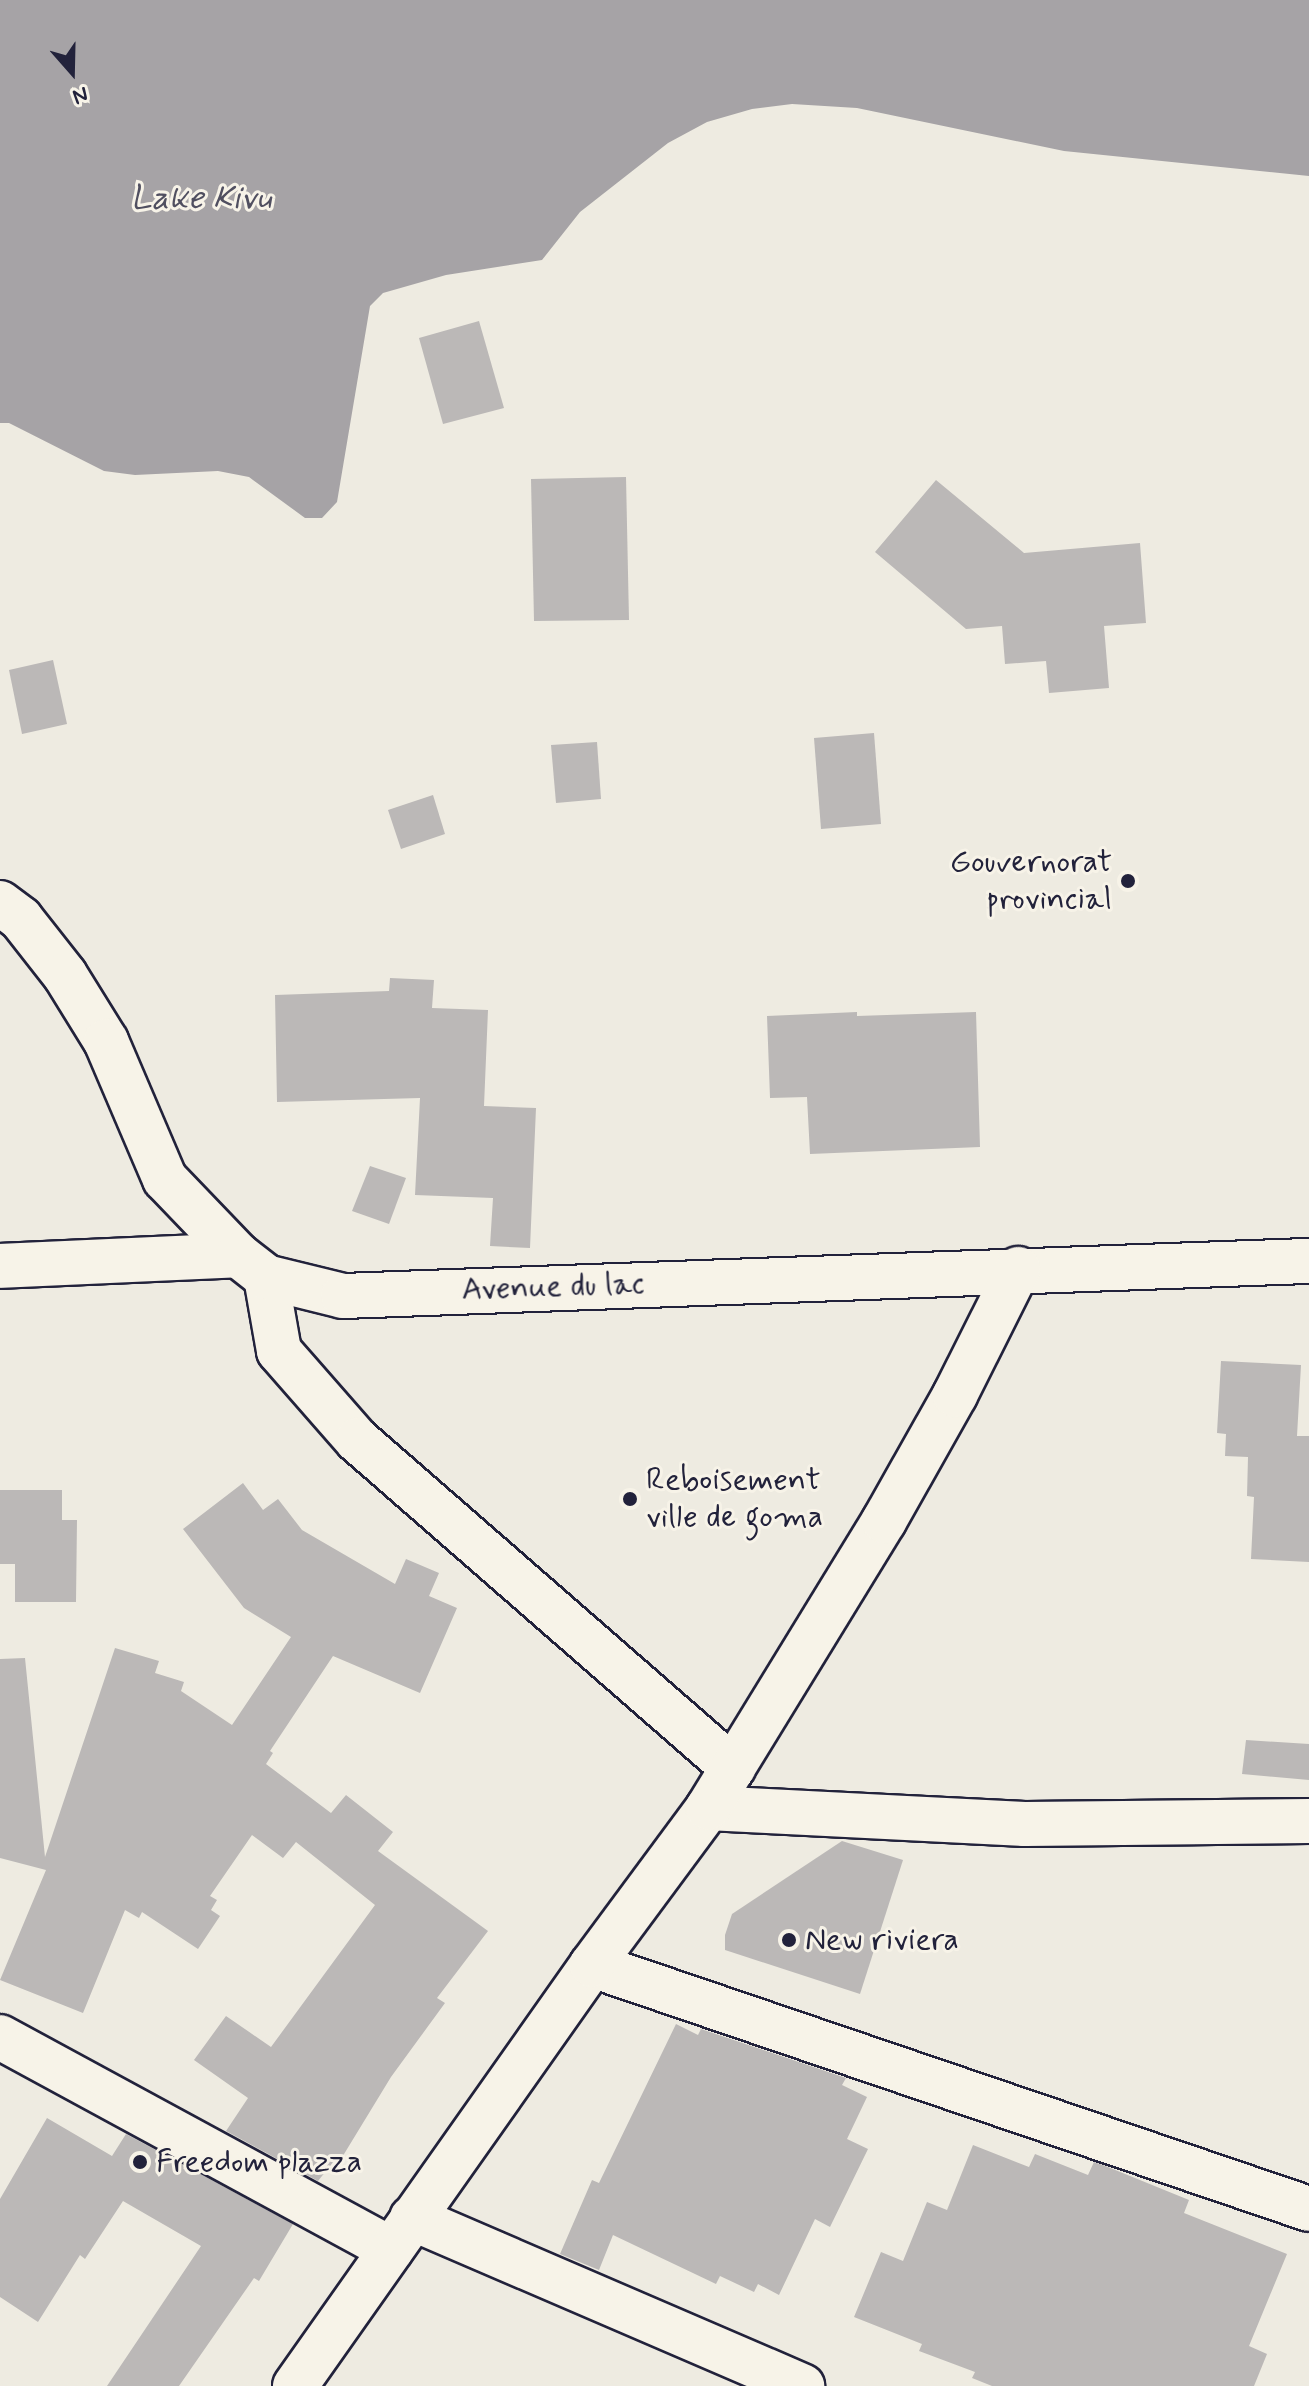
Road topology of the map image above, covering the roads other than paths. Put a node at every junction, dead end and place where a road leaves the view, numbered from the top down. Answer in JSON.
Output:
{"nodes":[{"id":1,"x":0,"y":903,"type":"edge"},
{"id":2,"x":1309,"y":1261,"type":"edge"},
{"id":3,"x":0,"y":1266,"type":"edge"},
{"id":4,"x":252,"y":1266,"type":"junction"},
{"id":5,"x":1018,"y":1269,"type":"junction"},
{"id":6,"x":733,"y":1768,"type":"junction"},
{"id":7,"x":708,"y":1808,"type":"junction"},
{"id":8,"x":1309,"y":1821,"type":"edge"},
{"id":9,"x":592,"y":1965,"type":"junction"},
{"id":10,"x":0,"y":2037,"type":"edge"},
{"id":11,"x":1309,"y":2209,"type":"edge"},
{"id":12,"x":401,"y":2233,"type":"junction"},
{"id":13,"x":295,"y":2386,"type":"edge"},
{"id":14,"x":802,"y":2386,"type":"edge"}],
"edges":[{"from":1,"to":4,"type":"street"},
{"from":2,"to":5,"type":"street","name":"Avenue du lac"},
{"from":3,"to":4,"type":"street","name":"Avenue du lac"},
{"from":4,"to":5,"type":"street","name":"Avenue du lac"},
{"from":4,"to":6,"type":"street"},
{"from":5,"to":6,"type":"street"},
{"from":6,"to":7,"type":"street"},
{"from":7,"to":8,"type":"street"},
{"from":7,"to":9,"type":"street"},
{"from":9,"to":11,"type":"street"},
{"from":9,"to":12,"type":"street"},
{"from":10,"to":12,"type":"street"},
{"from":12,"to":13,"type":"street"},
{"from":12,"to":14,"type":"street"}]}
